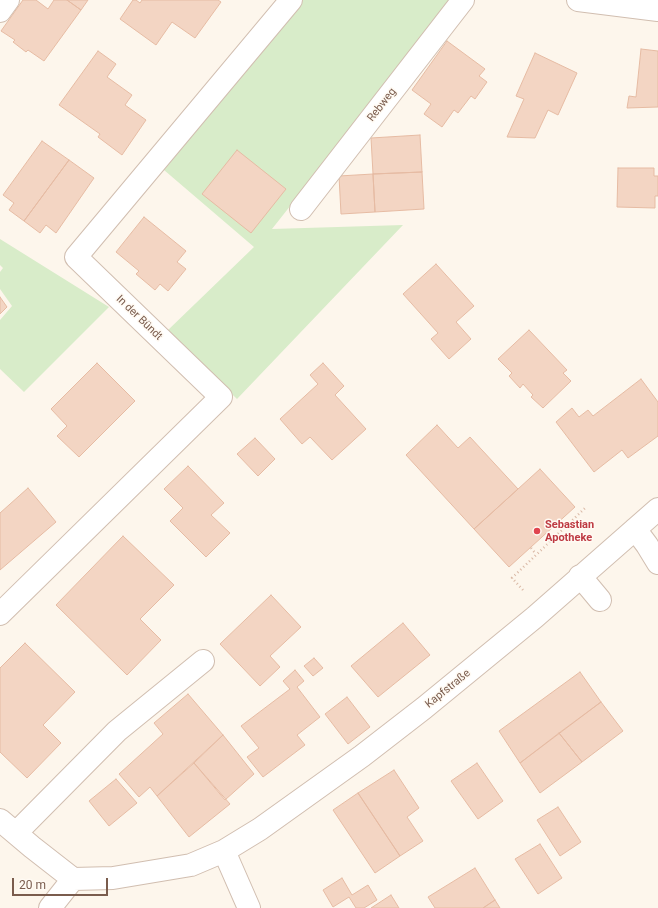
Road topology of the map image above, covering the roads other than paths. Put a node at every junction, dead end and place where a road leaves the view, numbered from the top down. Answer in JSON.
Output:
{"nodes":[{"id":1,"x":8,"y":0,"type":"edge"},
{"id":2,"x":291,"y":0,"type":"edge"},
{"id":3,"x":463,"y":0,"type":"edge"},
{"id":4,"x":578,"y":0,"type":"edge"},
{"id":5,"x":658,"y":10,"type":"edge"},
{"id":6,"x":0,"y":11,"type":"edge"},
{"id":7,"x":301,"y":209,"type":"dead end"},
{"id":8,"x":658,"y":509,"type":"edge"},
{"id":9,"x":635,"y":528,"type":"junction"},
{"id":10,"x":658,"y":562,"type":"edge"},
{"id":11,"x":580,"y":576,"type":"junction"},
{"id":12,"x":600,"y":600,"type":"dead end"},
{"id":13,"x":0,"y":614,"type":"edge"},
{"id":14,"x":203,"y":661,"type":"dead end"},
{"id":15,"x":8,"y":826,"type":"edge"},
{"id":16,"x":224,"y":852,"type":"junction"},
{"id":17,"x":74,"y":879,"type":"junction"},
{"id":18,"x":50,"y":908,"type":"edge"},
{"id":19,"x":249,"y":908,"type":"edge"}],
"edges":[{"from":1,"to":6,"type":"street"},
{"from":2,"to":13,"type":"street","name":"In der Bündt"},
{"from":3,"to":7,"type":"street","name":"Rebweg"},
{"from":4,"to":5,"type":"street"},
{"from":8,"to":9,"type":"street","name":"Kapfstraße"},
{"from":9,"to":10,"type":"street"},
{"from":9,"to":11,"type":"street","name":"Kapfstraße"},
{"from":11,"to":12,"type":"street"},
{"from":11,"to":16,"type":"street","name":"Kapfstraße"},
{"from":14,"to":15,"type":"street"},
{"from":15,"to":17,"type":"street"},
{"from":16,"to":17,"type":"street","name":"Kapfstraße"},
{"from":16,"to":19,"type":"street"},
{"from":17,"to":18,"type":"street"}]}
